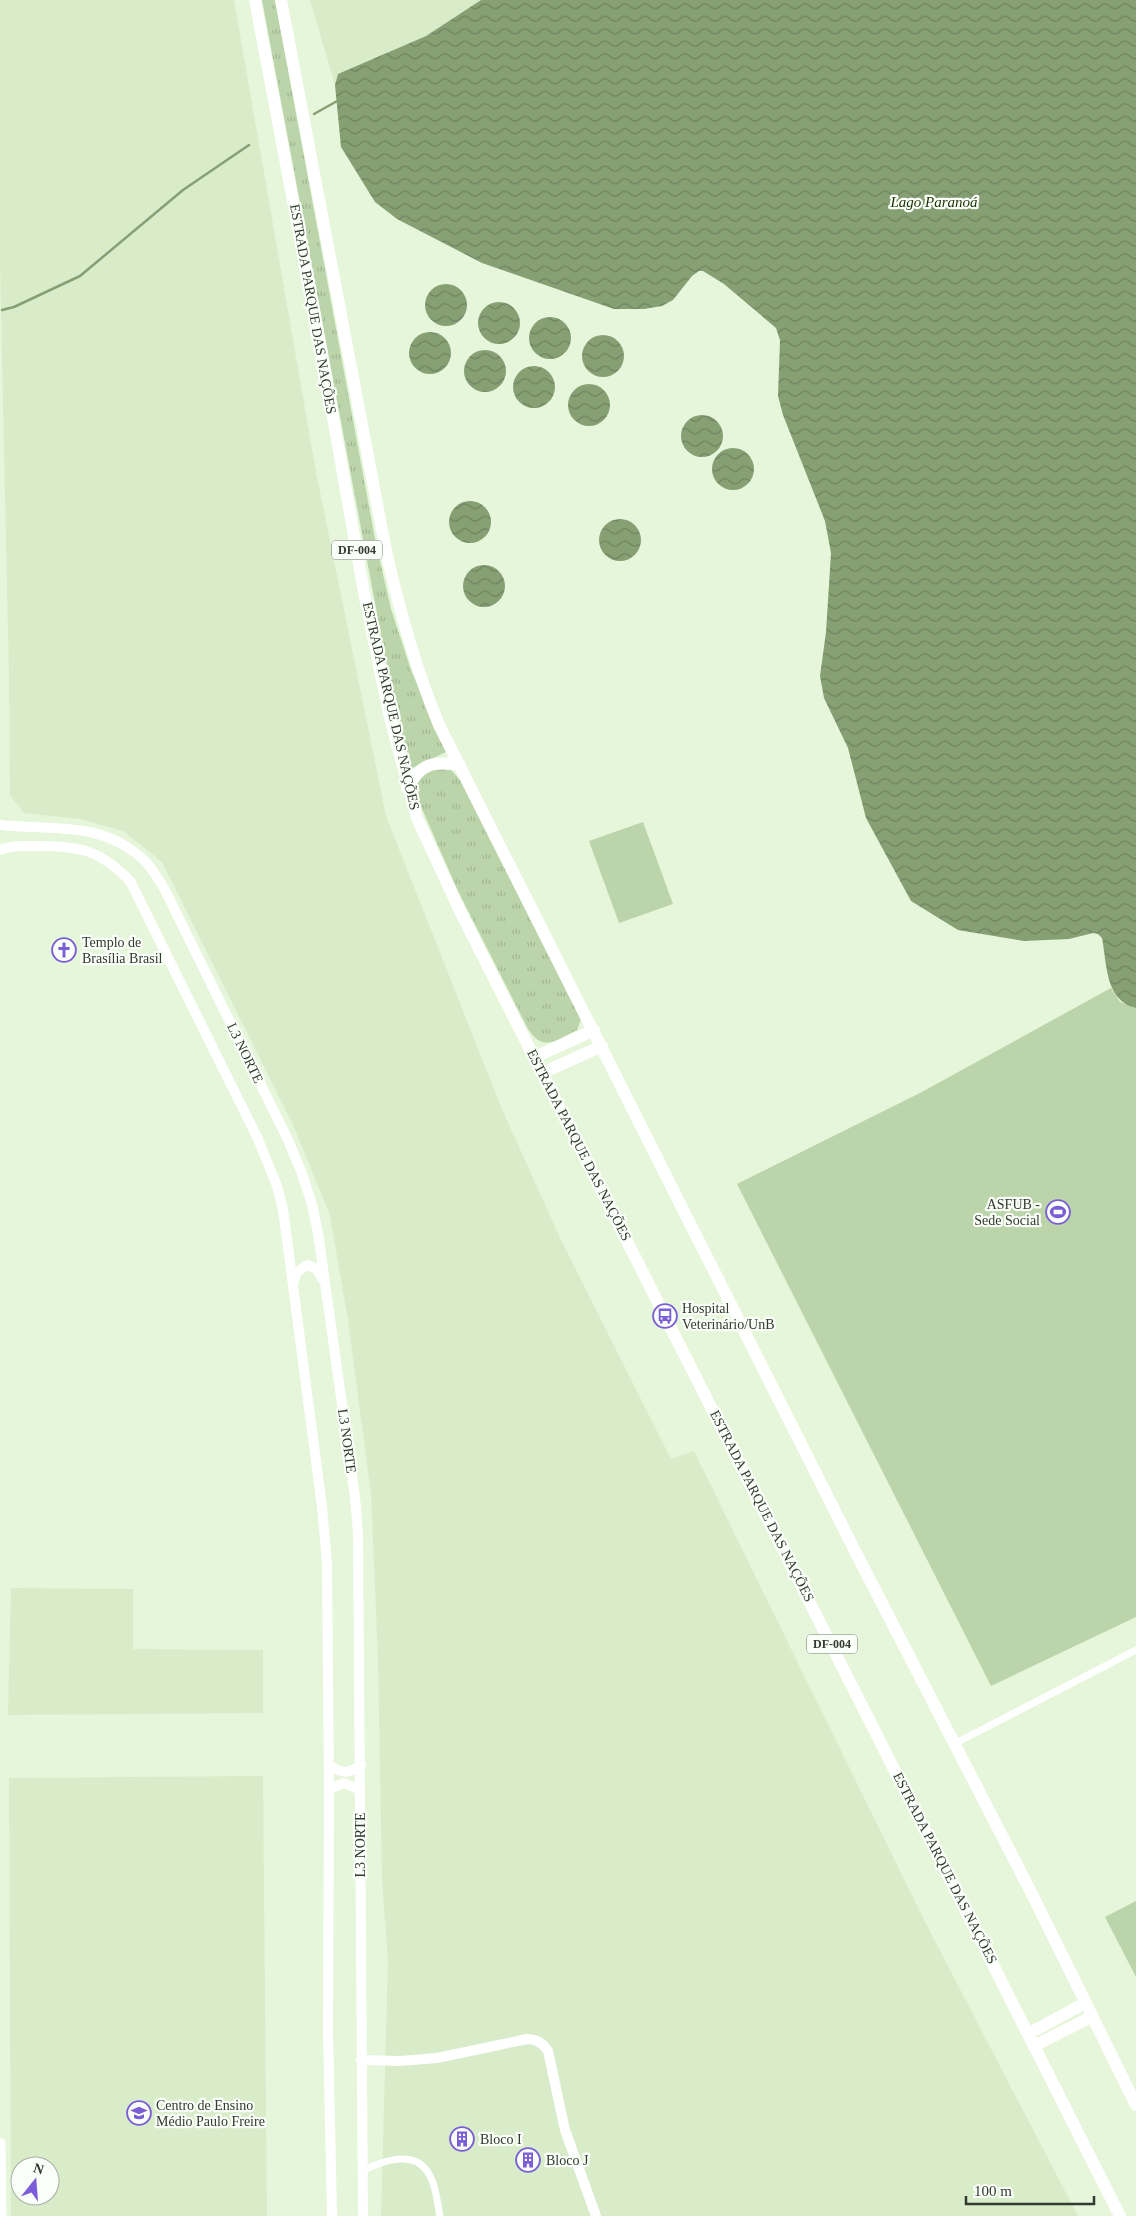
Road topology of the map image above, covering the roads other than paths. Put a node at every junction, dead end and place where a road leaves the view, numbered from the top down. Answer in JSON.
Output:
{"nodes":[{"id":1,"x":255,"y":0,"type":"edge"},
{"id":2,"x":282,"y":0,"type":"edge"},
{"id":3,"x":460,"y":765,"type":"junction"},
{"id":4,"x":407,"y":788,"type":"junction"},
{"id":5,"x":0,"y":825,"type":"edge"},
{"id":6,"x":0,"y":850,"type":"edge"},
{"id":7,"x":594,"y":1030,"type":"junction"},
{"id":8,"x":602,"y":1046,"type":"junction"},
{"id":9,"x":535,"y":1058,"type":"junction"},
{"id":10,"x":542,"y":1073,"type":"junction"},
{"id":11,"x":293,"y":1282,"type":"junction"},
{"id":12,"x":325,"y":1283,"type":"junction"},
{"id":13,"x":1136,"y":1650,"type":"edge"},
{"id":14,"x":954,"y":1744,"type":"junction"},
{"id":15,"x":329,"y":1765,"type":"junction"},
{"id":16,"x":361,"y":1765,"type":"junction"},
{"id":17,"x":329,"y":1789,"type":"junction"},
{"id":18,"x":360,"y":1790,"type":"junction"},
{"id":19,"x":1085,"y":2004,"type":"junction"},
{"id":20,"x":1091,"y":2016,"type":"junction"},
{"id":21,"x":1028,"y":2034,"type":"junction"},
{"id":22,"x":1034,"y":2046,"type":"junction"},
{"id":23,"x":361,"y":2060,"type":"junction"},
{"id":24,"x":1136,"y":2105,"type":"edge"},
{"id":25,"x":0,"y":2144,"type":"edge"},
{"id":26,"x":363,"y":2171,"type":"junction"},
{"id":27,"x":1,"y":2216,"type":"edge"},
{"id":28,"x":332,"y":2216,"type":"edge"},
{"id":29,"x":363,"y":2216,"type":"edge"},
{"id":30,"x":440,"y":2216,"type":"edge"},
{"id":31,"x":596,"y":2216,"type":"edge"},
{"id":32,"x":1120,"y":2216,"type":"edge"}],
"edges":[{"from":1,"to":4,"type":"highway","name":"ESTRADA PARQUE DAS NAÇÕES","number":"DF-004"},
{"from":2,"to":3,"type":"highway","name":"ESTRADA PARQUE DAS NAÇÕES","number":"DF-004"},
{"from":3,"to":4,"type":"highway"},
{"from":3,"to":7,"type":"highway","name":"ESTRADA PARQUE DAS NAÇÕES","number":"DF-004"},
{"from":4,"to":9,"type":"highway","name":"ESTRADA PARQUE DAS NAÇÕES","number":"DF-004"},
{"from":5,"to":12,"type":"main road","name":"L3 NORTE"},
{"from":6,"to":11,"type":"main road","name":"L3 NORTE"},
{"from":7,"to":8,"type":"highway","name":"ESTRADA PARQUE DAS NAÇÕES","number":"DF-004"},
{"from":7,"to":9,"type":"highway"},
{"from":8,"to":10,"type":"highway"},
{"from":8,"to":14,"type":"highway","name":"ESTRADA PARQUE DAS NAÇÕES","number":"DF-004"},
{"from":9,"to":10,"type":"highway","name":"ESTRADA PARQUE DAS NAÇÕES","number":"DF-004"},
{"from":10,"to":21,"type":"highway","name":"ESTRADA PARQUE DAS NAÇÕES","number":"DF-004"},
{"from":11,"to":12,"type":"main road"},
{"from":11,"to":15,"type":"main road","name":"L3 NORTE"},
{"from":12,"to":16,"type":"main road","name":"L3 NORTE"},
{"from":13,"to":14,"type":"street"},
{"from":14,"to":19,"type":"highway","name":"ESTRADA PARQUE DAS NAÇÕES","number":"DF-004"},
{"from":15,"to":16,"type":"main road"},
{"from":15,"to":17,"type":"main road","name":"L3 NORTE"},
{"from":16,"to":18,"type":"main road","name":"L3 NORTE"},
{"from":17,"to":18,"type":"main road"},
{"from":17,"to":28,"type":"main road","name":"L3 NORTE"},
{"from":18,"to":23,"type":"main road","name":"L3 NORTE"},
{"from":19,"to":20,"type":"highway","name":"ESTRADA PARQUE DAS NAÇÕES","number":"DF-004"},
{"from":19,"to":21,"type":"highway"},
{"from":20,"to":22,"type":"highway"},
{"from":20,"to":24,"type":"highway","name":"ESTRADA PARQUE DAS NAÇÕES","number":"DF-004"},
{"from":21,"to":22,"type":"highway","name":"ESTRADA PARQUE DAS NAÇÕES","number":"DF-004"},
{"from":22,"to":32,"type":"highway","name":"ESTRADA PARQUE DAS NAÇÕES","number":"DF-004"},
{"from":23,"to":26,"type":"main road","name":"L3 NORTE"},
{"from":23,"to":31,"type":"main road"},
{"from":25,"to":27,"type":"main road"},
{"from":26,"to":29,"type":"main road","name":"L3 NORTE"},
{"from":26,"to":30,"type":"street"}]}
